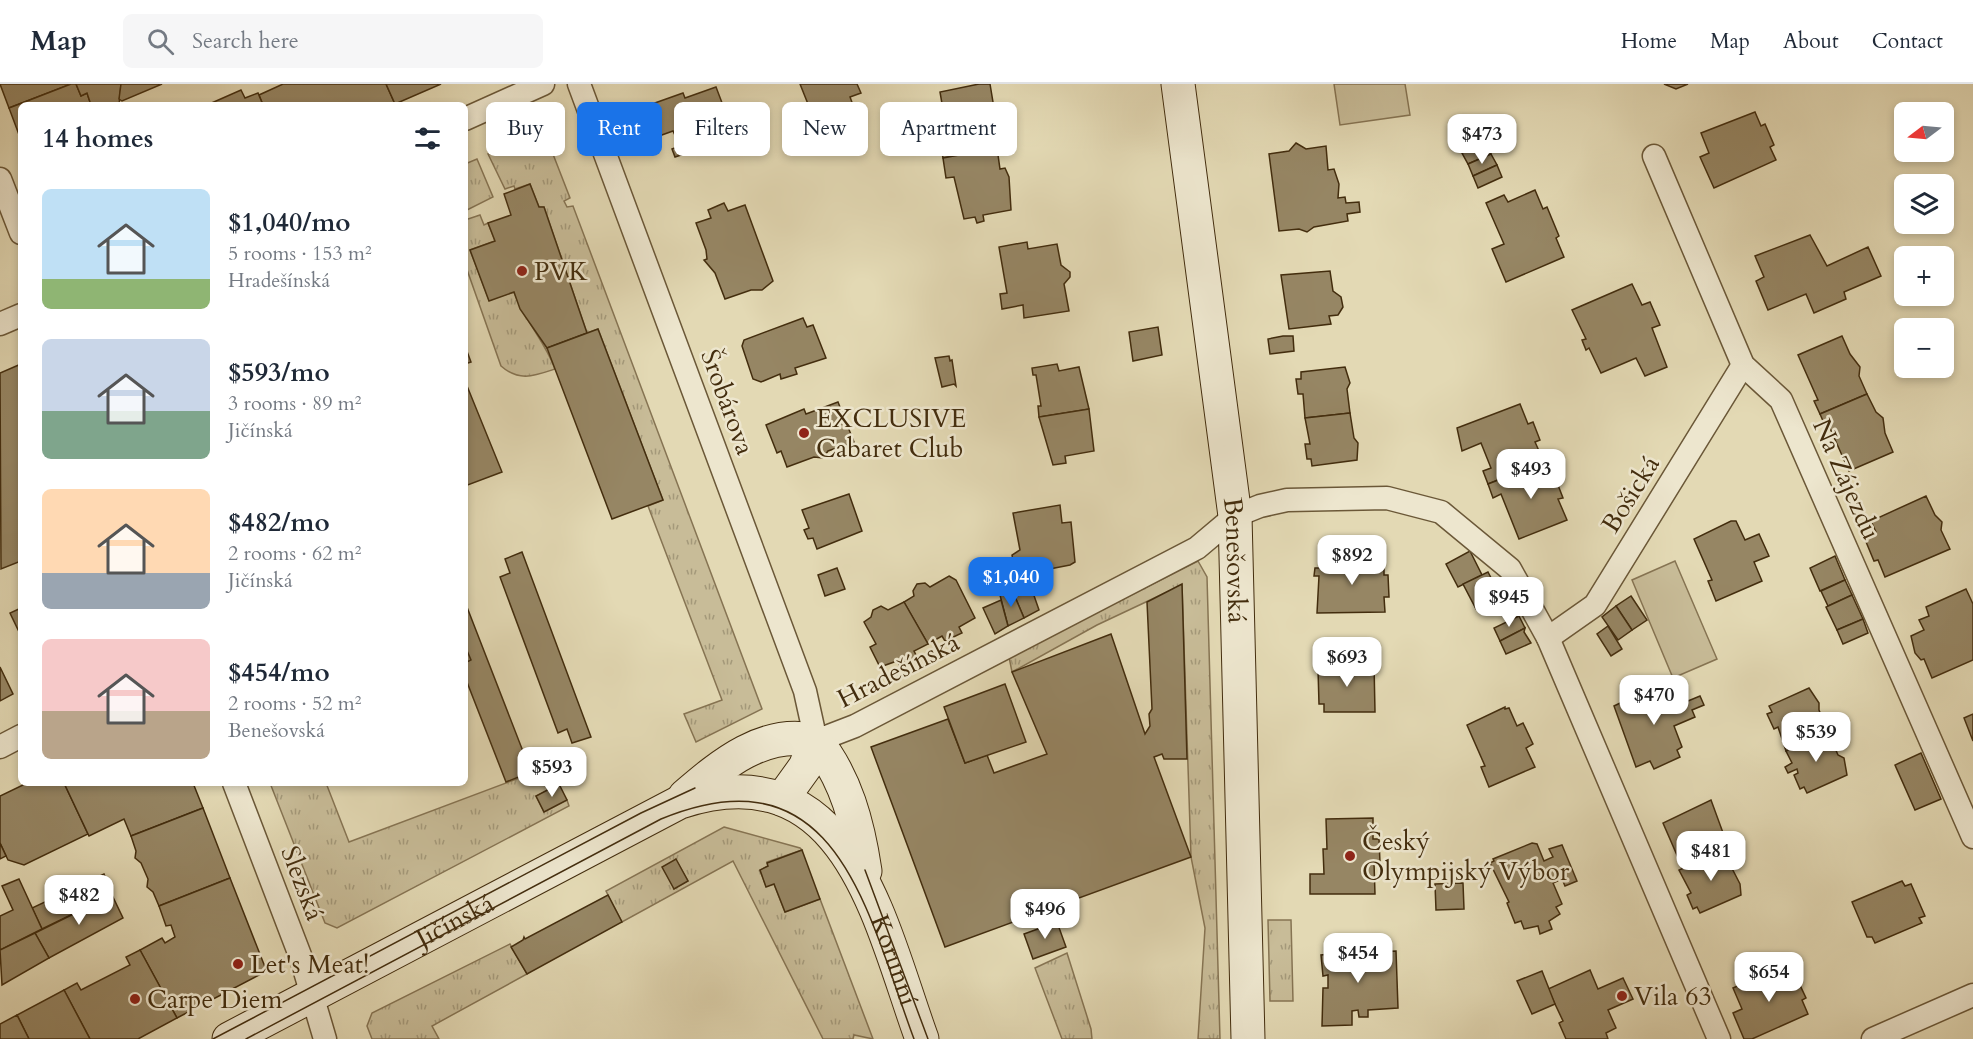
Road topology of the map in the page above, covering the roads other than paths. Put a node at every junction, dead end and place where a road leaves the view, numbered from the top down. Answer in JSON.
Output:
{"nodes":[{"id":1,"x":543,"y":84,"type":"edge"},
{"id":2,"x":579,"y":84,"type":"edge"},
{"id":3,"x":1178,"y":84,"type":"edge"},
{"id":4,"x":468,"y":117,"type":"edge"},
{"id":5,"x":1654,"y":156,"type":"dead end"},
{"id":6,"x":0,"y":179,"type":"edge"},
{"id":7,"x":18,"y":225,"type":"edge"},
{"id":8,"x":18,"y":316,"type":"edge"},
{"id":9,"x":0,"y":324,"type":"edge"},
{"id":10,"x":1743,"y":364,"type":"junction"},
{"id":11,"x":1235,"y":516,"type":"junction"},
{"id":12,"x":1548,"y":638,"type":"junction"},
{"id":13,"x":18,"y":738,"type":"edge"},
{"id":14,"x":816,"y":741,"type":"junction"},
{"id":15,"x":0,"y":747,"type":"edge"},
{"id":16,"x":235,"y":786,"type":"edge"},
{"id":17,"x":782,"y":799,"type":"junction"},
{"id":18,"x":680,"y":802,"type":"junction"},
{"id":19,"x":1973,"y":837,"type":"edge"},
{"id":20,"x":866,"y":885,"type":"junction"},
{"id":21,"x":313,"y":995,"type":"junction"},
{"id":22,"x":1973,"y":995,"type":"edge"},
{"id":23,"x":229,"y":1039,"type":"edge"},
{"id":24,"x":325,"y":1039,"type":"edge"},
{"id":25,"x":922,"y":1039,"type":"edge"},
{"id":26,"x":1248,"y":1039,"type":"edge"},
{"id":27,"x":1719,"y":1039,"type":"edge"},
{"id":28,"x":1872,"y":1039,"type":"edge"}],
"edges":[{"from":1,"to":4,"type":"street"},
{"from":2,"to":14,"type":"street","name":"Šrobárova"},
{"from":3,"to":11,"type":"street","name":"Benešovská"},
{"from":5,"to":10,"type":"street","name":"Na Zájezdu"},
{"from":6,"to":7,"type":"street"},
{"from":8,"to":9,"type":"street"},
{"from":10,"to":12,"type":"street","name":"Bošická"},
{"from":10,"to":19,"type":"street","name":"Na Zájezdu"},
{"from":11,"to":12,"type":"street","name":"Hradešínská"},
{"from":11,"to":14,"type":"street","name":"Hradešínská"},
{"from":11,"to":26,"type":"street","name":"Benešovská"},
{"from":12,"to":27,"type":"street","name":"Hradešínská"},
{"from":13,"to":15,"type":"street"},
{"from":14,"to":17,"type":"street"},
{"from":14,"to":18,"type":"street","name":"Jičínská"},
{"from":14,"to":20,"type":"street","name":"Korunní"},
{"from":16,"to":21,"type":"street","name":"Slezská"},
{"from":17,"to":18,"type":"street","name":"Jičínská"},
{"from":17,"to":20,"type":"street","name":"Korunní"},
{"from":18,"to":21,"type":"street","name":"Jičínská"},
{"from":20,"to":25,"type":"street","name":"Korunní"},
{"from":21,"to":23,"type":"street","name":"Jičínská"},
{"from":21,"to":24,"type":"street","name":"Slezská"},
{"from":22,"to":28,"type":"street"}]}
